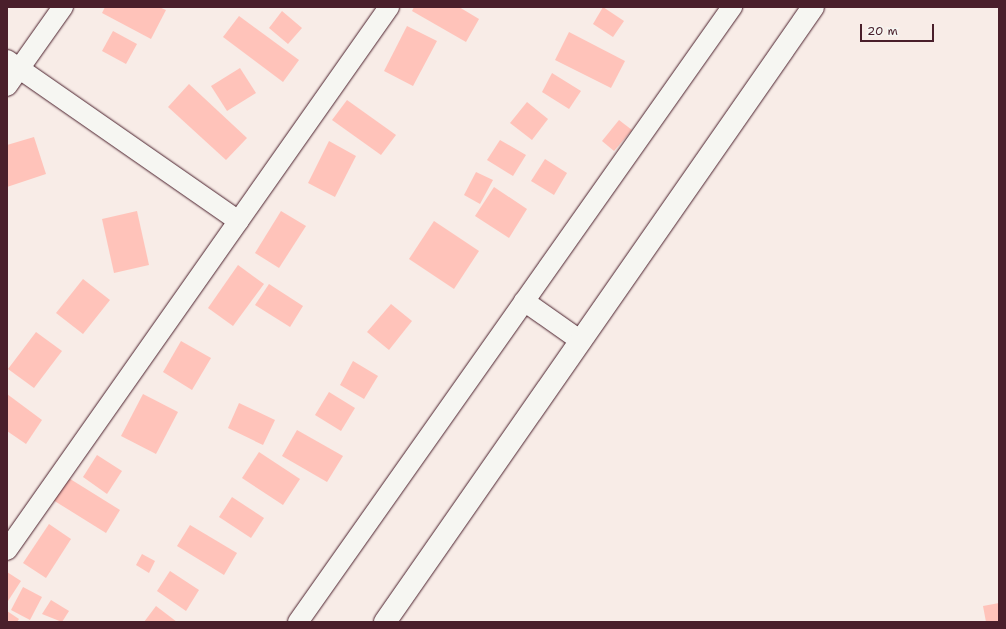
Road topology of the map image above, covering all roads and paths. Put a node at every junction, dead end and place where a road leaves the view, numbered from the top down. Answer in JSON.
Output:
{"nodes":[{"id":1,"x":63,"y":7,"type":"edge"},
{"id":2,"x":389,"y":7,"type":"edge"},
{"id":3,"x":732,"y":7,"type":"edge"},
{"id":4,"x":813,"y":7,"type":"edge"},
{"id":5,"x":13,"y":65,"type":"edge"},
{"id":6,"x":7,"y":86,"type":"edge"},
{"id":7,"x":239,"y":221,"type":"junction"},
{"id":8,"x":524,"y":301,"type":"junction"},
{"id":9,"x":581,"y":341,"type":"junction"},
{"id":10,"x":7,"y":550,"type":"edge"},
{"id":11,"x":298,"y":622,"type":"edge"},
{"id":12,"x":385,"y":622,"type":"edge"}],
"edges":[{"from":1,"to":5,"type":"street"},
{"from":2,"to":7,"type":"street"},
{"from":3,"to":8,"type":"street"},
{"from":4,"to":9,"type":"main road"},
{"from":5,"to":6,"type":"street"},
{"from":5,"to":7,"type":"street"},
{"from":7,"to":10,"type":"street"},
{"from":8,"to":9,"type":"street"},
{"from":8,"to":11,"type":"street"},
{"from":9,"to":12,"type":"main road"}]}
